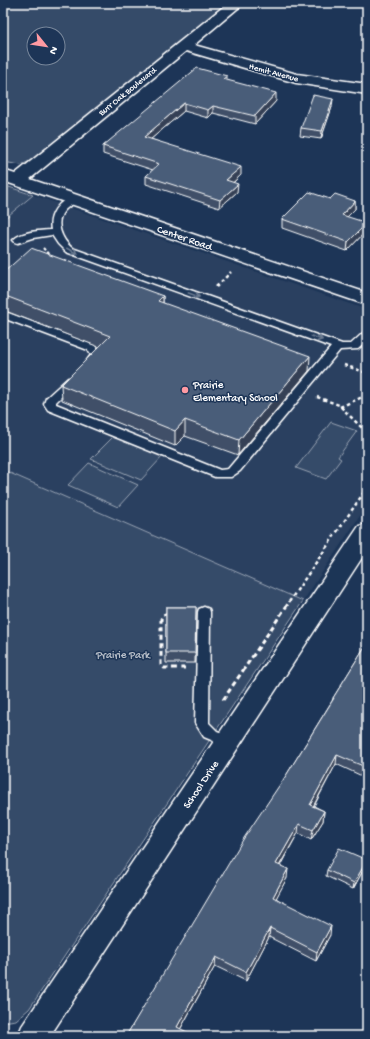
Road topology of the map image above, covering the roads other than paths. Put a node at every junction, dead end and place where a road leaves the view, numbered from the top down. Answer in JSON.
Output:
{"nodes":[{"id":1,"x":237,"y":3,"type":"edge"},
{"id":2,"x":183,"y":46,"type":"junction"},
{"id":3,"x":367,"y":89,"type":"edge"},
{"id":4,"x":10,"y":177,"type":"edge"},
{"id":5,"x":74,"y":199,"type":"junction"},
{"id":6,"x":56,"y":232,"type":"junction"},
{"id":7,"x":18,"y":240,"type":"dead end"},
{"id":8,"x":367,"y":298,"type":"edge"},
{"id":9,"x":3,"y":314,"type":"edge"},
{"id":10,"x":367,"y":335,"type":"edge"},
{"id":11,"x":338,"y":346,"type":"junction"},
{"id":12,"x":367,"y":532,"type":"edge"},
{"id":13,"x":204,"y":612,"type":"road end"},
{"id":14,"x":228,"y":741,"type":"junction"},
{"id":15,"x":33,"y":1036,"type":"edge"}],
"edges":[{"from":1,"to":2,"type":"street","name":"Burr Oak Boulevard"},
{"from":2,"to":3,"type":"street","name":"Hemit Avenue"},
{"from":2,"to":4,"type":"street","name":"Burr Oak Boulevard"},
{"from":4,"to":5,"type":"street","name":"Center Road"},
{"from":5,"to":6,"type":"lane"},
{"from":5,"to":8,"type":"street","name":"Center Road"},
{"from":6,"to":7,"type":"lane"},
{"from":6,"to":11,"type":"lane","one_way":true},
{"from":9,"to":11,"type":"lane"},
{"from":10,"to":11,"type":"lane"},
{"from":12,"to":14,"type":"street","name":"School Drive"},
{"from":13,"to":14,"type":"lane"},
{"from":14,"to":15,"type":"street","name":"School Drive"}]}
